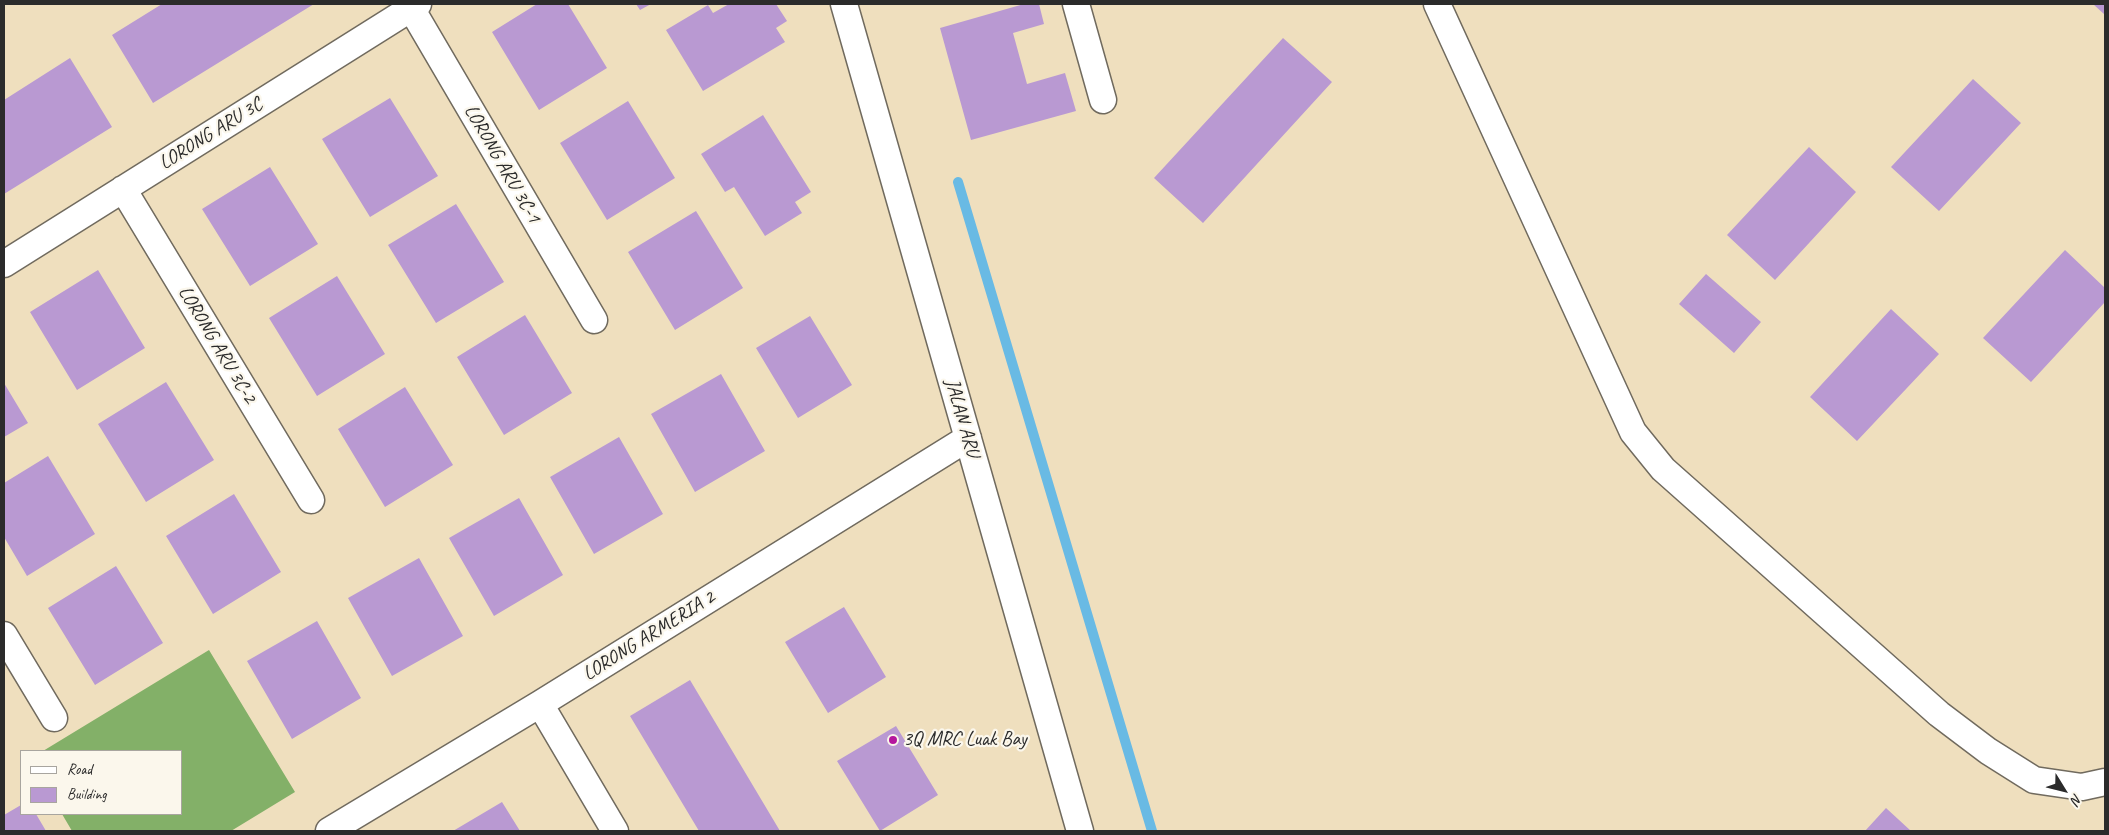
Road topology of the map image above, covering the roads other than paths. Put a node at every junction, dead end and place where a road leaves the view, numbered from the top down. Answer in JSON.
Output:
{"nodes":[{"id":1,"x":844,"y":4,"type":"edge"},
{"id":2,"x":1076,"y":4,"type":"edge"},
{"id":3,"x":1437,"y":4,"type":"edge"},
{"id":4,"x":414,"y":6,"type":"edge"},
{"id":5,"x":1103,"y":100,"type":"dead end"},
{"id":6,"x":123,"y":189,"type":"junction"},
{"id":7,"x":4,"y":264,"type":"edge"},
{"id":8,"x":594,"y":320,"type":"dead end"},
{"id":9,"x":968,"y":438,"type":"junction"},
{"id":10,"x":311,"y":500,"type":"dead end"},
{"id":11,"x":4,"y":636,"type":"edge"},
{"id":12,"x":540,"y":704,"type":"junction"},
{"id":13,"x":54,"y":718,"type":"dead end"},
{"id":14,"x":2105,"y":782,"type":"edge"},
{"id":15,"x":329,"y":831,"type":"edge"},
{"id":16,"x":615,"y":831,"type":"edge"},
{"id":17,"x":1080,"y":831,"type":"edge"}],
"edges":[{"from":1,"to":9,"type":"street","name":"JALAN ARU"},
{"from":2,"to":5,"type":"street"},
{"from":3,"to":14,"type":"street"},
{"from":4,"to":6,"type":"street","name":"LORONG ARU 3C"},
{"from":4,"to":8,"type":"street","name":"LORONG ARU 3C-1"},
{"from":6,"to":7,"type":"street","name":"LORONG ARU 3C"},
{"from":6,"to":10,"type":"street","name":"LORONG ARU 3C-2"},
{"from":9,"to":12,"type":"street","name":"LORONG ARMERIA 2"},
{"from":9,"to":17,"type":"street","name":"JALAN ARU"},
{"from":11,"to":13,"type":"street"},
{"from":12,"to":15,"type":"street","name":"LORONG ARMERIA 2"},
{"from":12,"to":16,"type":"street"}]}
